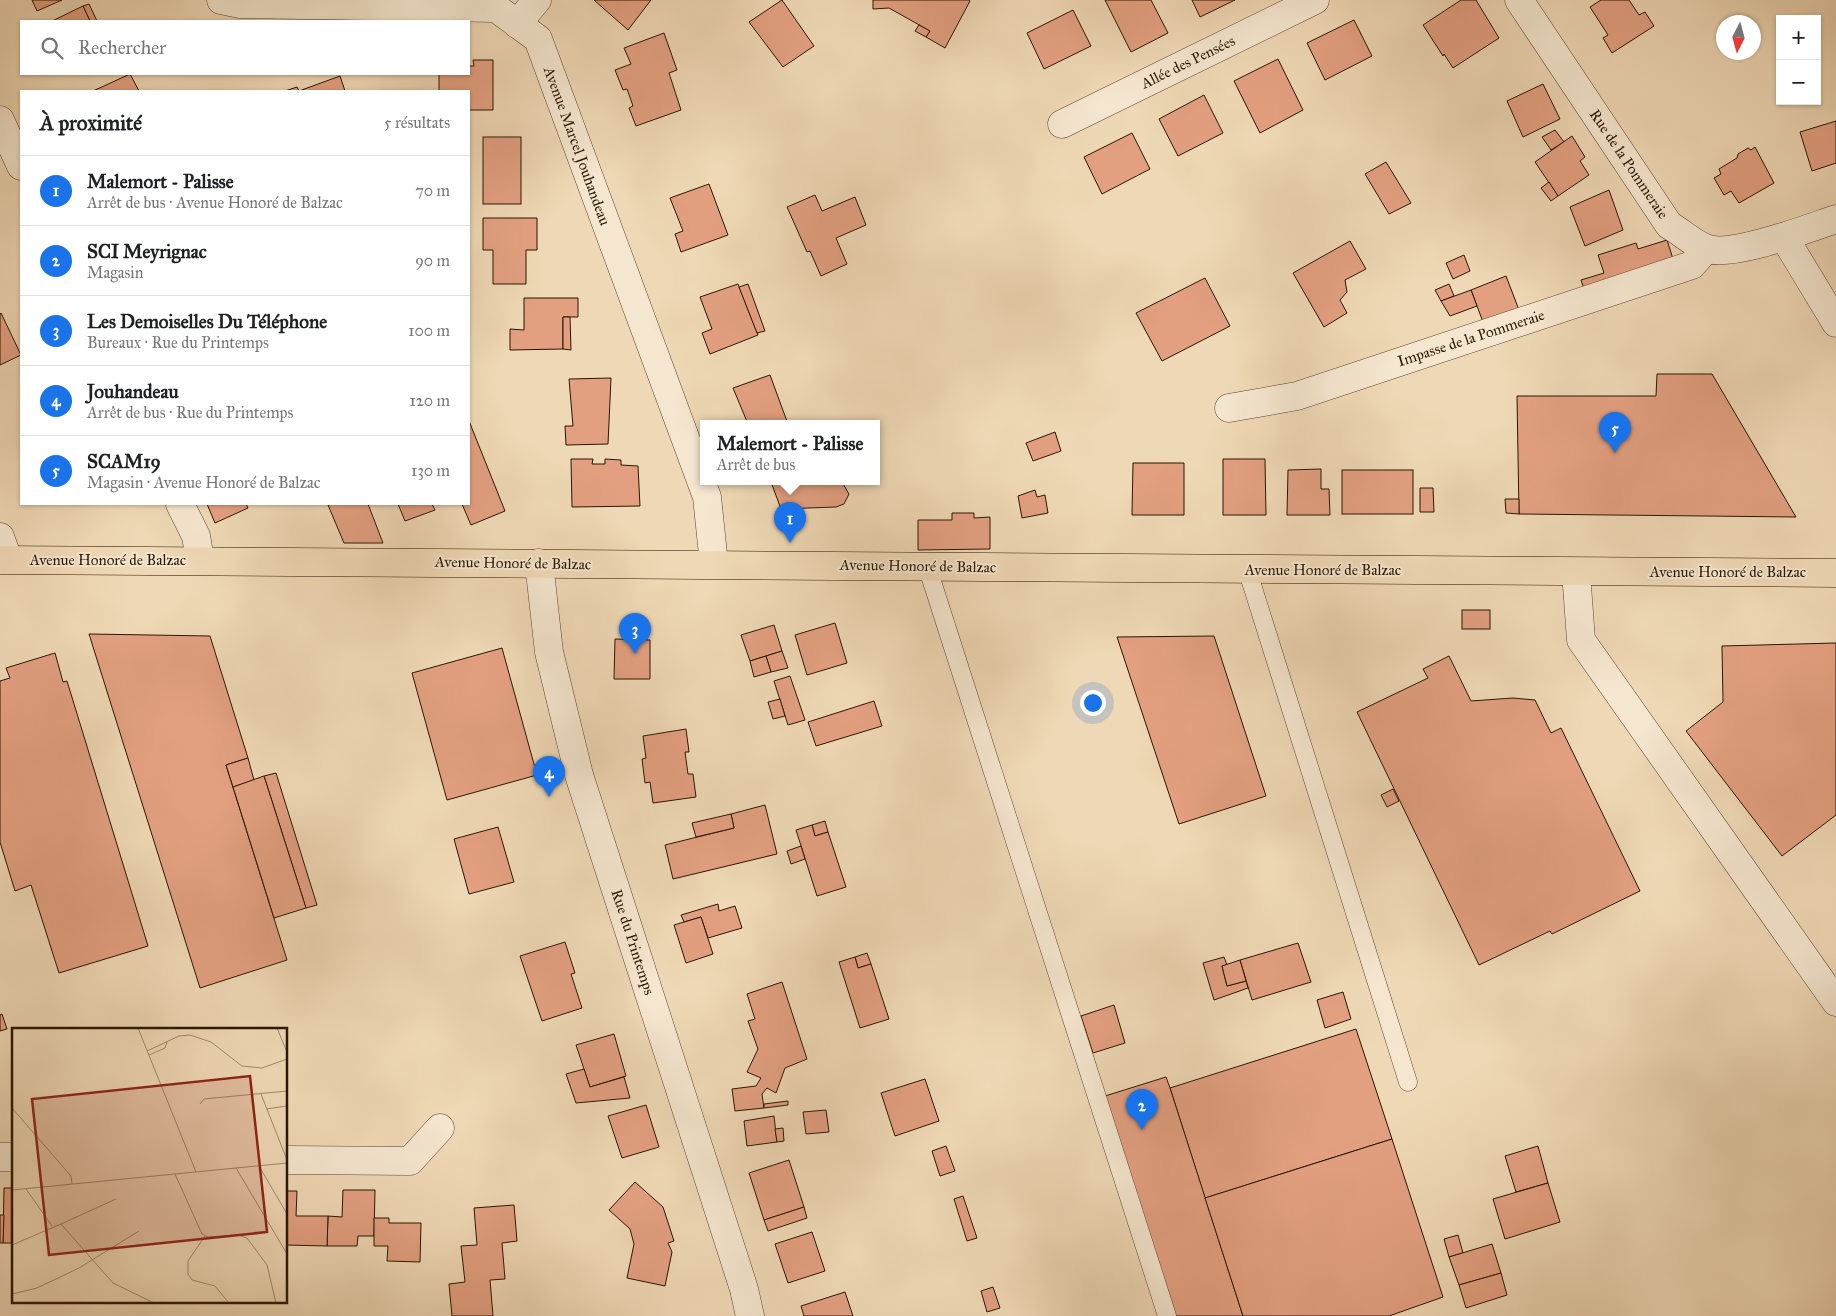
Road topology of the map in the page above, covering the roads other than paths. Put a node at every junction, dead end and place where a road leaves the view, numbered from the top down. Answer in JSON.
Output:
{"nodes":[{"id":1,"x":222,"y":0,"type":"edge"},
{"id":2,"x":537,"y":0,"type":"edge"},
{"id":3,"x":1315,"y":0,"type":"edge"},
{"id":4,"x":1519,"y":0,"type":"edge"},
{"id":5,"x":517,"y":24,"type":"junction"},
{"id":6,"x":0,"y":120,"type":"edge"},
{"id":7,"x":1062,"y":124,"type":"dead end"},
{"id":8,"x":20,"y":164,"type":"edge"},
{"id":9,"x":1836,"y":219,"type":"edge"},
{"id":10,"x":1784,"y":237,"type":"junction"},
{"id":11,"x":1706,"y":249,"type":"junction"},
{"id":12,"x":1836,"y":323,"type":"edge"},
{"id":13,"x":1229,"y":408,"type":"dead end"},
{"id":14,"x":700,"y":478,"type":"edge"},
{"id":15,"x":703,"y":485,"type":"edge"},
{"id":16,"x":180,"y":505,"type":"edge"},
{"id":17,"x":3,"y":552,"type":"edge"},
{"id":18,"x":200,"y":560,"type":"junction"},
{"id":19,"x":539,"y":563,"type":"junction"},
{"id":20,"x":714,"y":564,"type":"junction"},
{"id":21,"x":927,"y":566,"type":"junction"},
{"id":22,"x":1247,"y":569,"type":"junction"},
{"id":23,"x":1576,"y":572,"type":"junction"},
{"id":24,"x":1836,"y":573,"type":"edge"},
{"id":25,"x":1836,"y":1002,"type":"edge"},
{"id":26,"x":1408,"y":1082,"type":"dead end"},
{"id":27,"x":440,"y":1128,"type":"dead end"},
{"id":28,"x":288,"y":1160,"type":"edge"},
{"id":29,"x":750,"y":1316,"type":"edge"},
{"id":30,"x":1167,"y":1316,"type":"edge"}],
"edges":[{"from":1,"to":5,"type":"street","name":"Avenue Marcel Jouhandeau"},
{"from":2,"to":5,"type":"street"},
{"from":3,"to":7,"type":"street","name":"Allée des Pensées"},
{"from":4,"to":11,"type":"street","name":"Rue de la Pommeraie"},
{"from":5,"to":14,"type":"street","name":"Avenue Marcel Jouhandeau"},
{"from":6,"to":8,"type":"street"},
{"from":9,"to":10,"type":"street"},
{"from":10,"to":11,"type":"street"},
{"from":10,"to":12,"type":"street"},
{"from":11,"to":13,"type":"street","name":"Impasse de la Pommeraie"},
{"from":15,"to":20,"type":"street","name":"Avenue Marcel Jouhandeau"},
{"from":16,"to":18,"type":"street"},
{"from":17,"to":18,"type":"main road","name":"Avenue Honoré de Balzac"},
{"from":18,"to":19,"type":"main road","name":"Avenue Honoré de Balzac"},
{"from":19,"to":20,"type":"main road","name":"Avenue Honoré de Balzac"},
{"from":19,"to":29,"type":"street","name":"Rue du Printemps"},
{"from":20,"to":21,"type":"main road","name":"Avenue Honoré de Balzac"},
{"from":21,"to":22,"type":"main road","name":"Avenue Honoré de Balzac"},
{"from":21,"to":30,"type":"lane"},
{"from":22,"to":23,"type":"main road","name":"Avenue Honoré de Balzac"},
{"from":22,"to":26,"type":"lane"},
{"from":23,"to":24,"type":"main road","name":"Avenue Honoré de Balzac"},
{"from":23,"to":25,"type":"street"},
{"from":27,"to":28,"type":"street"}]}
